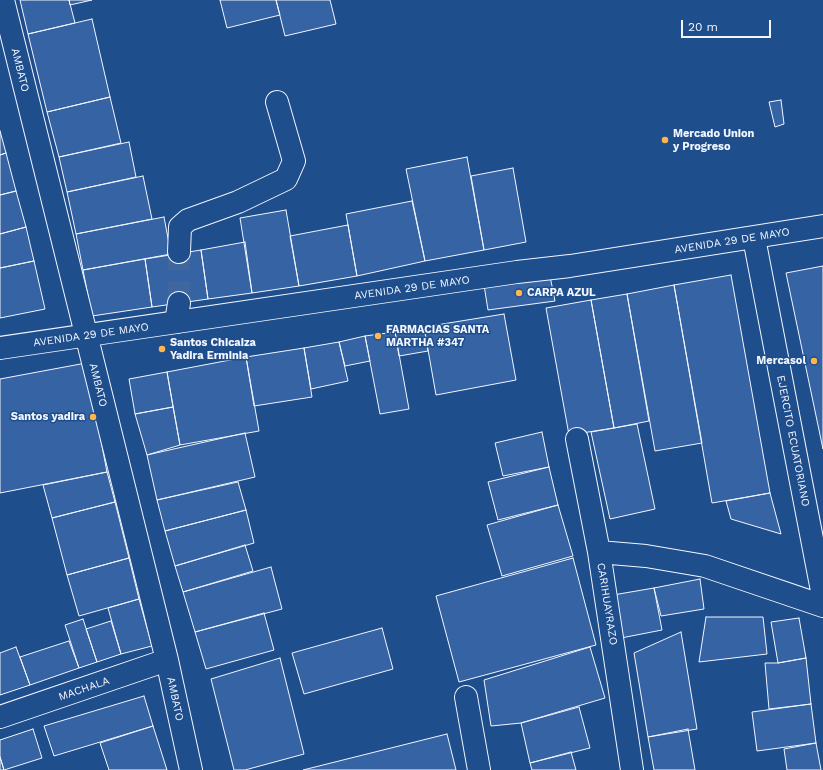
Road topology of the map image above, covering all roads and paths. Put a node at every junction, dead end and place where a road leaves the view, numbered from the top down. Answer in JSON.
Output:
{"nodes":[{"id":1,"x":3,"y":0,"type":"edge"},
{"id":2,"x":277,"y":102,"type":"dead end"},
{"id":3,"x":823,"y":226,"type":"edge"},
{"id":4,"x":754,"y":238,"type":"junction"},
{"id":5,"x":179,"y":252,"type":"tunnel mouth"},
{"id":6,"x":86,"y":335,"type":"junction"},
{"id":7,"x":0,"y":348,"type":"edge"},
{"id":8,"x":577,"y":439,"type":"dead end"},
{"id":9,"x":599,"y":552,"type":"junction"},
{"id":10,"x":823,"y":596,"type":"edge"},
{"id":11,"x":823,"y":606,"type":"edge"},
{"id":12,"x":167,"y":660,"type":"junction"},
{"id":13,"x":466,"y":696,"type":"dead end"},
{"id":14,"x":0,"y":717,"type":"edge"},
{"id":15,"x":191,"y":770,"type":"edge"},
{"id":16,"x":479,"y":770,"type":"edge"},
{"id":17,"x":632,"y":770,"type":"edge"}],
"edges":[{"from":1,"to":6,"type":"street","name":"AMBATO"},
{"from":2,"to":5,"type":"street"},
{"from":3,"to":4,"type":"street","name":"AVENIDA 29 DE MAYO"},
{"from":4,"to":6,"type":"street","name":"AVENIDA 29 DE MAYO"},
{"from":4,"to":10,"type":"street","name":"EJERCITO ECUATORIANO"},
{"from":6,"to":7,"type":"street","name":"AVENIDA 29 DE MAYO"},
{"from":6,"to":12,"type":"street","name":"AMBATO"},
{"from":8,"to":9,"type":"street","name":"CARIHUAYRAZO"},
{"from":9,"to":11,"type":"street"},
{"from":9,"to":17,"type":"street","name":"CARIHUAYRAZO"},
{"from":12,"to":14,"type":"street","name":"MACHALA"},
{"from":12,"to":15,"type":"street","name":"AMBATO"},
{"from":13,"to":16,"type":"street"}]}
